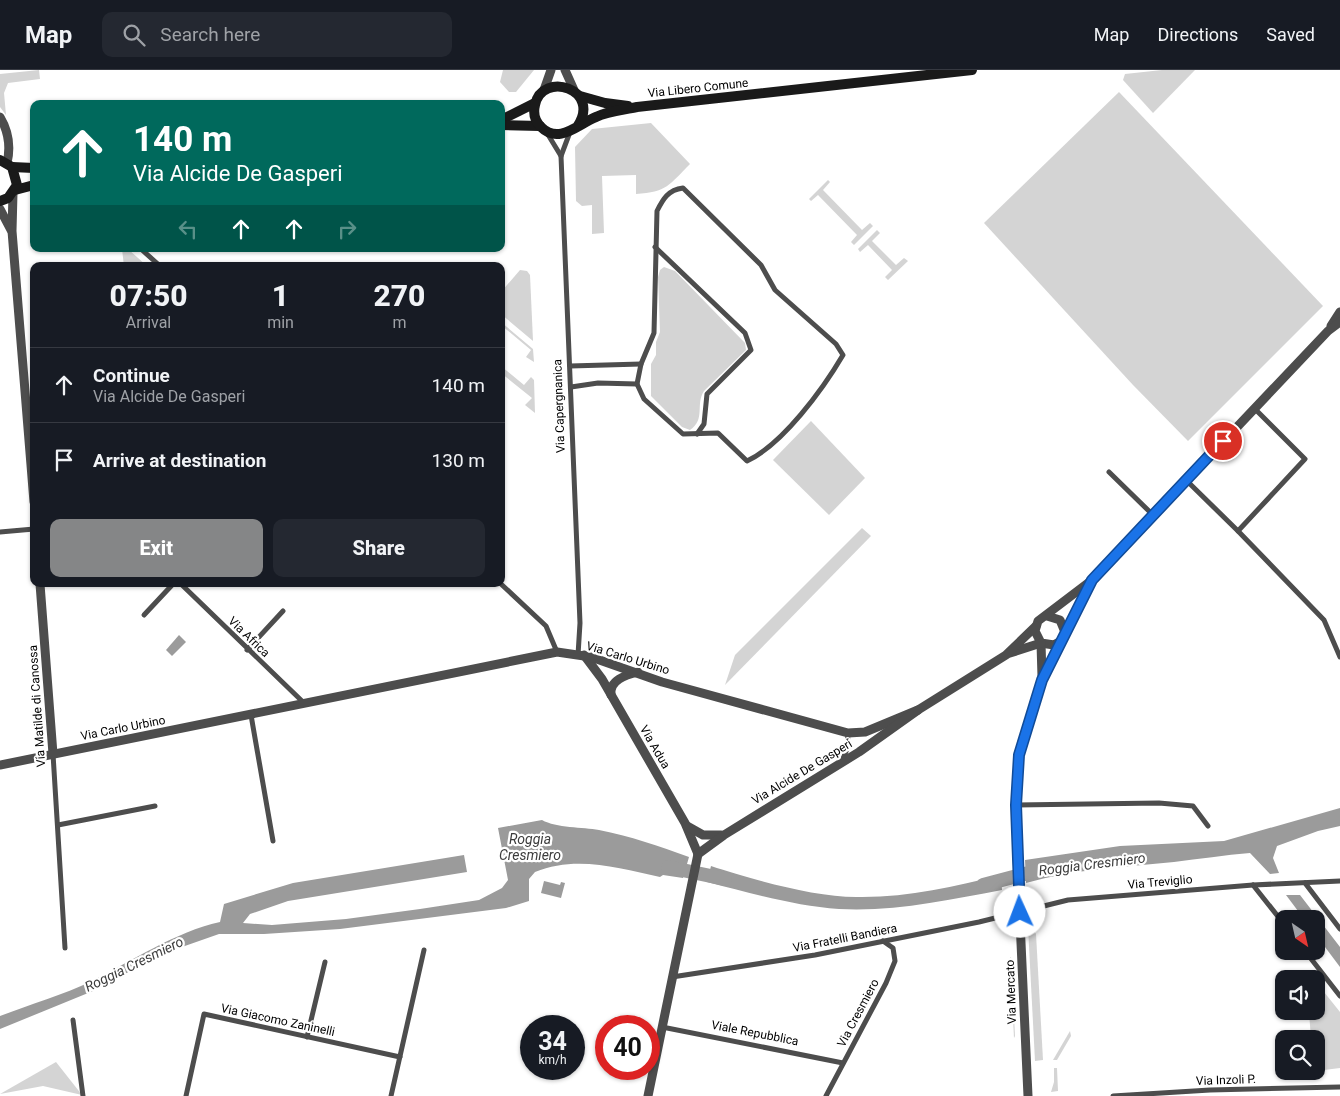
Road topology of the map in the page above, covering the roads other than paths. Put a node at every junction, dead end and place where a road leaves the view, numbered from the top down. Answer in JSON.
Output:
{"nodes":[{"id":1,"x":551,"y":70,"type":"edge"},
{"id":2,"x":565,"y":70,"type":"edge"},
{"id":3,"x":972,"y":70,"type":"edge"},
{"id":4,"x":544,"y":90,"type":"junction"},
{"id":5,"x":577,"y":93,"type":"junction"},
{"id":6,"x":535,"y":103,"type":"junction"},
{"id":7,"x":637,"y":107,"type":"junction"},
{"id":8,"x":0,"y":117,"type":"edge"},
{"id":9,"x":505,"y":118,"type":"edge"},
{"id":10,"x":505,"y":125,"type":"edge"},
{"id":11,"x":543,"y":128,"type":"junction"},
{"id":12,"x":573,"y":129,"type":"junction"},
{"id":13,"x":561,"y":156,"type":"junction"},
{"id":14,"x":6,"y":163,"type":"edge"},
{"id":15,"x":30,"y":167,"type":"edge"},
{"id":16,"x":30,"y":187,"type":"edge"},
{"id":17,"x":14,"y":191,"type":"junction"},
{"id":18,"x":0,"y":201,"type":"edge"},
{"id":19,"x":0,"y":209,"type":"edge"},
{"id":20,"x":12,"y":231,"type":"junction"},
{"id":21,"x":655,"y":247,"type":"junction"},
{"id":22,"x":144,"y":252,"type":"edge"},
{"id":23,"x":156,"y":262,"type":"edge"},
{"id":24,"x":1340,"y":312,"type":"edge"},
{"id":25,"x":1340,"y":322,"type":"edge"},
{"id":26,"x":1328,"y":331,"type":"junction"},
{"id":27,"x":641,"y":364,"type":"junction"},
{"id":28,"x":570,"y":366,"type":"junction"},
{"id":29,"x":637,"y":384,"type":"junction"},
{"id":30,"x":571,"y":387,"type":"junction"},
{"id":31,"x":1254,"y":408,"type":"junction"},
{"id":32,"x":697,"y":434,"type":"junction"},
{"id":33,"x":30,"y":453,"type":"edge"},
{"id":34,"x":1110,"y":472,"type":"dead end"},
{"id":35,"x":1186,"y":480,"type":"junction"},
{"id":36,"x":1153,"y":515,"type":"junction"},
{"id":37,"x":30,"y":529,"type":"edge"},
{"id":38,"x":1238,"y":531,"type":"junction"},
{"id":39,"x":0,"y":532,"type":"edge"},
{"id":40,"x":1092,"y":580,"type":"junction"},
{"id":41,"x":40,"y":587,"type":"edge"},
{"id":42,"x":170,"y":587,"type":"edge"},
{"id":43,"x":184,"y":587,"type":"edge"},
{"id":44,"x":504,"y":587,"type":"edge"},
{"id":45,"x":283,"y":611,"type":"dead end"},
{"id":46,"x":144,"y":615,"type":"dead end"},
{"id":47,"x":1047,"y":616,"type":"junction"},
{"id":48,"x":1036,"y":626,"type":"junction"},
{"id":49,"x":1063,"y":637,"type":"junction"},
{"id":50,"x":1041,"y":643,"type":"junction"},
{"id":51,"x":247,"y":650,"type":"junction"},
{"id":52,"x":557,"y":652,"type":"junction"},
{"id":53,"x":1006,"y":654,"type":"junction"},
{"id":54,"x":581,"y":655,"type":"junction"},
{"id":55,"x":1340,"y":657,"type":"edge"},
{"id":56,"x":639,"y":672,"type":"junction"},
{"id":57,"x":1042,"y":680,"type":"junction"},
{"id":58,"x":612,"y":696,"type":"junction"},
{"id":59,"x":304,"y":704,"type":"junction"},
{"id":60,"x":918,"y":710,"type":"junction"},
{"id":61,"x":251,"y":715,"type":"junction"},
{"id":62,"x":848,"y":733,"type":"junction"},
{"id":63,"x":53,"y":754,"type":"junction"},
{"id":64,"x":841,"y":762,"type":"junction"},
{"id":65,"x":0,"y":765,"type":"edge"},
{"id":66,"x":1016,"y":805,"type":"junction"},
{"id":67,"x":155,"y":806,"type":"dead end"},
{"id":68,"x":685,"y":823,"type":"junction"},
{"id":69,"x":58,"y":826,"type":"junction"},
{"id":70,"x":1208,"y":826,"type":"dead end"},
{"id":71,"x":724,"y":835,"type":"junction"},
{"id":72,"x":273,"y":841,"type":"dead end"},
{"id":73,"x":698,"y":854,"type":"junction"},
{"id":74,"x":1340,"y":881,"type":"edge"},
{"id":75,"x":1305,"y":883,"type":"junction"},
{"id":76,"x":1253,"y":884,"type":"junction"},
{"id":77,"x":1020,"y":912,"type":"junction"},
{"id":78,"x":1275,"y":912,"type":"edge"},
{"id":79,"x":1340,"y":929,"type":"edge"},
{"id":80,"x":883,"y":941,"type":"junction"},
{"id":81,"x":65,"y":948,"type":"dead end"},
{"id":82,"x":424,"y":950,"type":"dead end"},
{"id":83,"x":1312,"y":960,"type":"edge"},
{"id":84,"x":325,"y":962,"type":"dead end"},
{"id":85,"x":672,"y":977,"type":"junction"},
{"id":86,"x":1340,"y":996,"type":"edge"},
{"id":87,"x":73,"y":1020,"type":"dead end"},
{"id":88,"x":662,"y":1027,"type":"junction"},
{"id":89,"x":307,"y":1037,"type":"junction"},
{"id":90,"x":400,"y":1057,"type":"junction"},
{"id":91,"x":843,"y":1063,"type":"junction"},
{"id":92,"x":1340,"y":1087,"type":"edge"},
{"id":93,"x":83,"y":1096,"type":"edge"},
{"id":94,"x":186,"y":1096,"type":"edge"},
{"id":95,"x":391,"y":1096,"type":"edge"},
{"id":96,"x":648,"y":1096,"type":"edge"},
{"id":97,"x":826,"y":1096,"type":"edge"},
{"id":98,"x":1028,"y":1096,"type":"edge"},
{"id":99,"x":1113,"y":1096,"type":"edge"}],
"edges":[{"from":1,"to":4,"type":"street"},
{"from":2,"to":5,"type":"street"},
{"from":3,"to":7,"type":"main road","name":"Via Libero Comune"},
{"from":4,"to":5,"type":"main road","name":"Via Libero Comune"},
{"from":4,"to":6,"type":"main road"},
{"from":5,"to":7,"type":"main road","name":"Via Libero Comune"},
{"from":5,"to":12,"type":"main road"},
{"from":6,"to":9,"type":"main road"},
{"from":6,"to":11,"type":"main road"},
{"from":7,"to":12,"type":"main road","name":"Via Libero Comune"},
{"from":8,"to":14,"type":"street"},
{"from":10,"to":11,"type":"main road","name":"Via Libero Comune"},
{"from":11,"to":12,"type":"main road","name":"Via Libero Comune"},
{"from":11,"to":13,"type":"street","name":"Via Capergnanica"},
{"from":12,"to":13,"type":"street","name":"Via Capergnanica"},
{"from":13,"to":28,"type":"street","name":"Via Capergnanica"},
{"from":14,"to":15,"type":"main road"},
{"from":14,"to":17,"type":"main road"},
{"from":16,"to":17,"type":"main road"},
{"from":17,"to":18,"type":"main road"},
{"from":17,"to":20,"type":"street"},
{"from":19,"to":20,"type":"street"},
{"from":20,"to":33,"type":"street"},
{"from":21,"to":27,"type":"street"},
{"from":21,"to":32,"type":"street"},
{"from":21,"to":32,"type":"street"},
{"from":22,"to":23,"type":"street"},
{"from":24,"to":26,"type":"street"},
{"from":25,"to":26,"type":"street"},
{"from":26,"to":31,"type":"street"},
{"from":27,"to":28,"type":"street"},
{"from":27,"to":29,"type":"street"},
{"from":28,"to":30,"type":"street","name":"Via Capergnanica"},
{"from":29,"to":30,"type":"street"},
{"from":29,"to":32,"type":"street"},
{"from":30,"to":54,"type":"street","name":"Via Capergnanica"},
{"from":31,"to":35,"type":"street"},
{"from":31,"to":38,"type":"street"},
{"from":34,"to":36,"type":"street"},
{"from":35,"to":36,"type":"street"},
{"from":35,"to":38,"type":"street"},
{"from":36,"to":40,"type":"street"},
{"from":37,"to":39,"type":"street"},
{"from":38,"to":55,"type":"street"},
{"from":40,"to":47,"type":"street"},
{"from":40,"to":49,"type":"street"},
{"from":41,"to":63,"type":"street","name":"Via Matilde di Canossa"},
{"from":42,"to":46,"type":"street"},
{"from":43,"to":51,"type":"street","name":"Via Africa"},
{"from":44,"to":52,"type":"street"},
{"from":45,"to":51,"type":"street"},
{"from":47,"to":48,"type":"street"},
{"from":47,"to":49,"type":"street"},
{"from":48,"to":50,"type":"street"},
{"from":48,"to":53,"type":"street","name":"Via Alcide De Gasperi"},
{"from":49,"to":50,"type":"street"},
{"from":49,"to":57,"type":"street","name":"Via Mercato"},
{"from":50,"to":53,"type":"street","name":"Via Alcide De Gasperi"},
{"from":50,"to":57,"type":"street","name":"Via Mercato"},
{"from":51,"to":59,"type":"street","name":"Via Africa"},
{"from":52,"to":54,"type":"street","name":"Via Carlo Urbino"},
{"from":52,"to":59,"type":"street","name":"Via Carlo Urbino"},
{"from":53,"to":60,"type":"street","name":"Via Alcide De Gasperi"},
{"from":54,"to":56,"type":"street","name":"Via Carlo Urbino"},
{"from":54,"to":58,"type":"street","name":"Via Adua"},
{"from":56,"to":58,"type":"street"},
{"from":56,"to":62,"type":"street","name":"Via Carlo Urbino"},
{"from":57,"to":66,"type":"street","name":"Via Mercato"},
{"from":58,"to":68,"type":"street","name":"Via Adua"},
{"from":59,"to":61,"type":"street","name":"Via Carlo Urbino"},
{"from":60,"to":62,"type":"street","name":"Via Alcide De Gasperi"},
{"from":60,"to":64,"type":"street","name":"Via Alcide De Gasperi"},
{"from":61,"to":63,"type":"street","name":"Via Carlo Urbino"},
{"from":61,"to":72,"type":"street"},
{"from":62,"to":64,"type":"street"},
{"from":63,"to":65,"type":"street","name":"Via Carlo Urbino"},
{"from":63,"to":69,"type":"street","name":"Via Matilde di Canossa"},
{"from":64,"to":71,"type":"street","name":"Via Alcide De Gasperi"},
{"from":66,"to":70,"type":"street"},
{"from":66,"to":77,"type":"street","name":"Via Mercato"},
{"from":67,"to":69,"type":"street"},
{"from":68,"to":71,"type":"street"},
{"from":68,"to":73,"type":"street","name":"Via Adua"},
{"from":69,"to":81,"type":"street","name":"Via Matilde di Canossa"},
{"from":71,"to":73,"type":"street","name":"Via Alcide De Gasperi"},
{"from":73,"to":85,"type":"street"},
{"from":74,"to":75,"type":"street","name":"Via Treviglio"},
{"from":75,"to":76,"type":"street","name":"Via Treviglio"},
{"from":75,"to":79,"type":"street"},
{"from":76,"to":77,"type":"street","name":"Via Treviglio"},
{"from":76,"to":78,"type":"street"},
{"from":77,"to":80,"type":"street","name":"Via Fratelli Bandiera"},
{"from":77,"to":98,"type":"street","name":"Via Mercato"},
{"from":80,"to":85,"type":"street","name":"Via Fratelli Bandiera"},
{"from":80,"to":91,"type":"street","name":"Via Cresmiero"},
{"from":82,"to":90,"type":"street"},
{"from":83,"to":86,"type":"street"},
{"from":84,"to":89,"type":"street"},
{"from":85,"to":88,"type":"street"},
{"from":87,"to":93,"type":"street"},
{"from":88,"to":91,"type":"street","name":"Viale Repubblica"},
{"from":88,"to":96,"type":"street"},
{"from":89,"to":90,"type":"street","name":"Via Giacomo Zaninelli"},
{"from":89,"to":94,"type":"street","name":"Via Giacomo Zaninelli"},
{"from":90,"to":95,"type":"street"},
{"from":91,"to":97,"type":"street","name":"Via Cresmiero"},
{"from":92,"to":99,"type":"street","name":"Via Inzoli P."}]}
